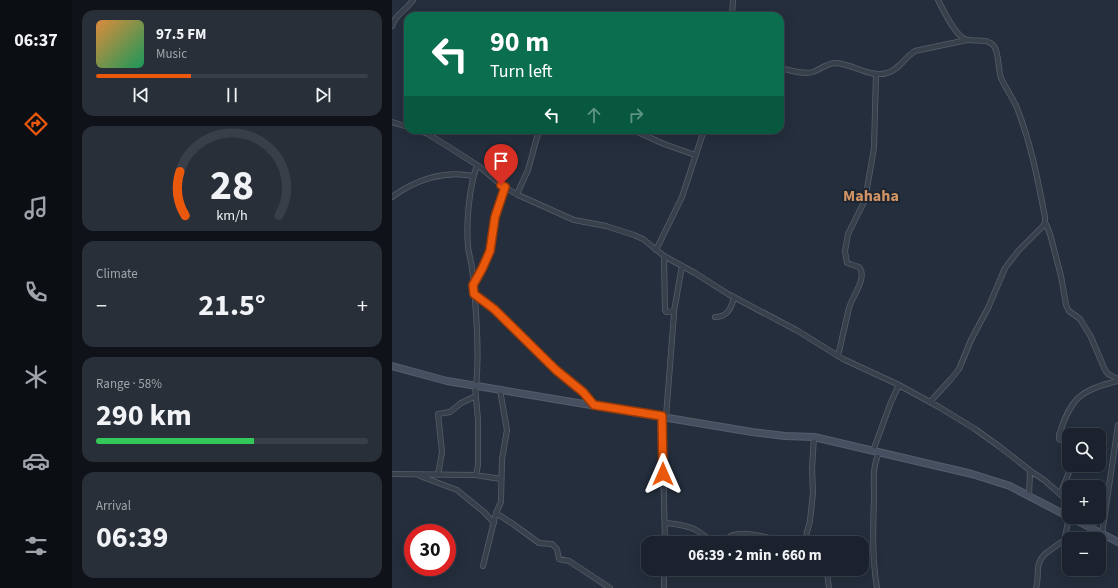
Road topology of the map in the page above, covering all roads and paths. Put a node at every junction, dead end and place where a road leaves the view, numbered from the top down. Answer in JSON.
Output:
{"nodes":[{"id":1,"x":413,"y":0,"type":"edge"},
{"id":2,"x":733,"y":0,"type":"edge"},
{"id":3,"x":938,"y":0,"type":"edge"},
{"id":4,"x":732,"y":12,"type":"edge"},
{"id":5,"x":392,"y":26,"type":"edge"},
{"id":6,"x":967,"y":40,"type":"junction"},
{"id":7,"x":784,"y":69,"type":"edge"},
{"id":8,"x":876,"y":74,"type":"junction"},
{"id":9,"x":392,"y":122,"type":"edge"},
{"id":10,"x":404,"y":125,"type":"edge"},
{"id":11,"x":425,"y":134,"type":"edge"},
{"id":12,"x":538,"y":134,"type":"edge"},
{"id":13,"x":642,"y":134,"type":"edge"},
{"id":14,"x":703,"y":134,"type":"edge"},
{"id":15,"x":695,"y":155,"type":"junction"},
{"id":16,"x":477,"y":165,"type":"junction"},
{"id":17,"x":474,"y":176,"type":"junction"},
{"id":18,"x":505,"y":187,"type":"junction"},
{"id":19,"x":517,"y":194,"type":"junction"},
{"id":20,"x":392,"y":198,"type":"edge"},
{"id":21,"x":1045,"y":222,"type":"junction"},
{"id":22,"x":656,"y":250,"type":"junction"},
{"id":23,"x":664,"y":256,"type":"junction"},
{"id":24,"x":682,"y":266,"type":"junction"},
{"id":25,"x":473,"y":285,"type":"junction"},
{"id":26,"x":474,"y":294,"type":"junction"},
{"id":27,"x":734,"y":298,"type":"junction"},
{"id":28,"x":674,"y":311,"type":"junction"},
{"id":29,"x":715,"y":317,"type":"dead end"},
{"id":30,"x":838,"y":356,"type":"junction"},
{"id":31,"x":392,"y":366,"type":"edge"},
{"id":32,"x":1118,"y":380,"type":"edge"},
{"id":33,"x":899,"y":385,"type":"junction"},
{"id":34,"x":476,"y":386,"type":"junction"},
{"id":35,"x":500,"y":390,"type":"junction"},
{"id":36,"x":476,"y":396,"type":"junction"},
{"id":37,"x":930,"y":402,"type":"junction"},
{"id":38,"x":594,"y":405,"type":"junction"},
{"id":39,"x":664,"y":416,"type":"junction"},
{"id":40,"x":1118,"y":425,"type":"edge"},
{"id":41,"x":814,"y":438,"type":"junction"},
{"id":42,"x":1062,"y":442,"type":"edge"},
{"id":43,"x":876,"y":452,"type":"junction"},
{"id":44,"x":1030,"y":471,"type":"junction"},
{"id":45,"x":1069,"y":472,"type":"edge"},
{"id":46,"x":392,"y":474,"type":"edge"},
{"id":47,"x":416,"y":474,"type":"junction"},
{"id":48,"x":438,"y":475,"type":"junction"},
{"id":49,"x":476,"y":475,"type":"junction"},
{"id":50,"x":501,"y":479,"type":"junction"},
{"id":51,"x":1060,"y":494,"type":"joint"},
{"id":52,"x":1029,"y":496,"type":"junction"},
{"id":53,"x":496,"y":513,"type":"junction"},
{"id":54,"x":1062,"y":513,"type":"edge"},
{"id":55,"x":494,"y":523,"type":"junction"},
{"id":56,"x":666,"y":523,"type":"junction"},
{"id":57,"x":1083,"y":524,"type":"edge"},
{"id":58,"x":1091,"y":524,"type":"edge"},
{"id":59,"x":1098,"y":532,"type":"edge"},
{"id":60,"x":1099,"y":532,"type":"edge"},
{"id":61,"x":1100,"y":532,"type":"edge"},
{"id":62,"x":665,"y":536,"type":"edge"},
{"id":63,"x":704,"y":536,"type":"edge"},
{"id":64,"x":730,"y":536,"type":"edge"},
{"id":65,"x":758,"y":536,"type":"edge"},
{"id":66,"x":806,"y":536,"type":"edge"},
{"id":67,"x":1108,"y":537,"type":"edge"},
{"id":68,"x":1062,"y":542,"type":"edge"},
{"id":69,"x":1118,"y":542,"type":"edge"},
{"id":70,"x":483,"y":566,"type":"dead end"},
{"id":71,"x":664,"y":576,"type":"edge"},
{"id":72,"x":827,"y":576,"type":"edge"},
{"id":73,"x":610,"y":588,"type":"edge"},
{"id":74,"x":664,"y":588,"type":"edge"},
{"id":75,"x":829,"y":588,"type":"edge"},
{"id":76,"x":876,"y":588,"type":"edge"},
{"id":77,"x":1036,"y":588,"type":"edge"}],
"edges":[{"from":1,"to":5,"type":"street"},
{"from":2,"to":4,"type":"street"},
{"from":3,"to":6,"type":"street"},
{"from":6,"to":8,"type":"street"},
{"from":6,"to":21,"type":"street"},
{"from":7,"to":8,"type":"street"},
{"from":8,"to":30,"type":"street"},
{"from":9,"to":10,"type":"street"},
{"from":11,"to":16,"type":"street"},
{"from":12,"to":19,"type":"street"},
{"from":13,"to":15,"type":"street"},
{"from":14,"to":15,"type":"street"},
{"from":15,"to":22,"type":"street"},
{"from":16,"to":17,"type":"street"},
{"from":16,"to":18,"type":"street"},
{"from":17,"to":20,"type":"street"},
{"from":17,"to":25,"type":"street"},
{"from":18,"to":19,"type":"street"},
{"from":18,"to":25,"type":"street"},
{"from":19,"to":22,"type":"street"},
{"from":21,"to":32,"type":"street"},
{"from":21,"to":37,"type":"street"},
{"from":22,"to":23,"type":"street"},
{"from":23,"to":24,"type":"street"},
{"from":23,"to":28,"type":"street"},
{"from":24,"to":27,"type":"street"},
{"from":24,"to":28,"type":"street"},
{"from":25,"to":26,"type":"street"},
{"from":26,"to":34,"type":"street"},
{"from":26,"to":38,"type":"street"},
{"from":27,"to":29,"type":"street"},
{"from":27,"to":30,"type":"street"},
{"from":28,"to":39,"type":"street"},
{"from":30,"to":33,"type":"street"},
{"from":31,"to":34,"type":"main road"},
{"from":32,"to":42,"type":"street"},
{"from":33,"to":37,"type":"street"},
{"from":33,"to":43,"type":"street"},
{"from":34,"to":35,"type":"main road"},
{"from":34,"to":36,"type":"street"},
{"from":35,"to":38,"type":"main road"},
{"from":35,"to":50,"type":"street"},
{"from":36,"to":48,"type":"street"},
{"from":36,"to":49,"type":"street"},
{"from":37,"to":44,"type":"street"},
{"from":38,"to":39,"type":"main road"},
{"from":39,"to":41,"type":"main road"},
{"from":39,"to":56,"type":"street"},
{"from":40,"to":61,"type":"street"},
{"from":41,"to":43,"type":"main road"},
{"from":41,"to":66,"type":"street"},
{"from":43,"to":52,"type":"main road"},
{"from":43,"to":76,"type":"street"},
{"from":44,"to":51,"type":"street"},
{"from":44,"to":52,"type":"street"},
{"from":45,"to":51,"type":"street"},
{"from":46,"to":47,"type":"street"},
{"from":47,"to":48,"type":"street"},
{"from":47,"to":55,"type":"street"},
{"from":48,"to":49,"type":"street"},
{"from":49,"to":50,"type":"street"},
{"from":50,"to":53,"type":"street"},
{"from":52,"to":54,"type":"main road"},
{"from":53,"to":55,"type":"street"},
{"from":53,"to":73,"type":"street"},
{"from":55,"to":70,"type":"street"},
{"from":56,"to":62,"type":"street"},
{"from":56,"to":63,"type":"street"},
{"from":57,"to":59,"type":"main road"},
{"from":58,"to":60,"type":"street"},
{"from":64,"to":65,"type":"street"},
{"from":67,"to":69,"type":"main road"},
{"from":68,"to":77,"type":"street"},
{"from":71,"to":74,"type":"street"},
{"from":72,"to":75,"type":"street"}]}
